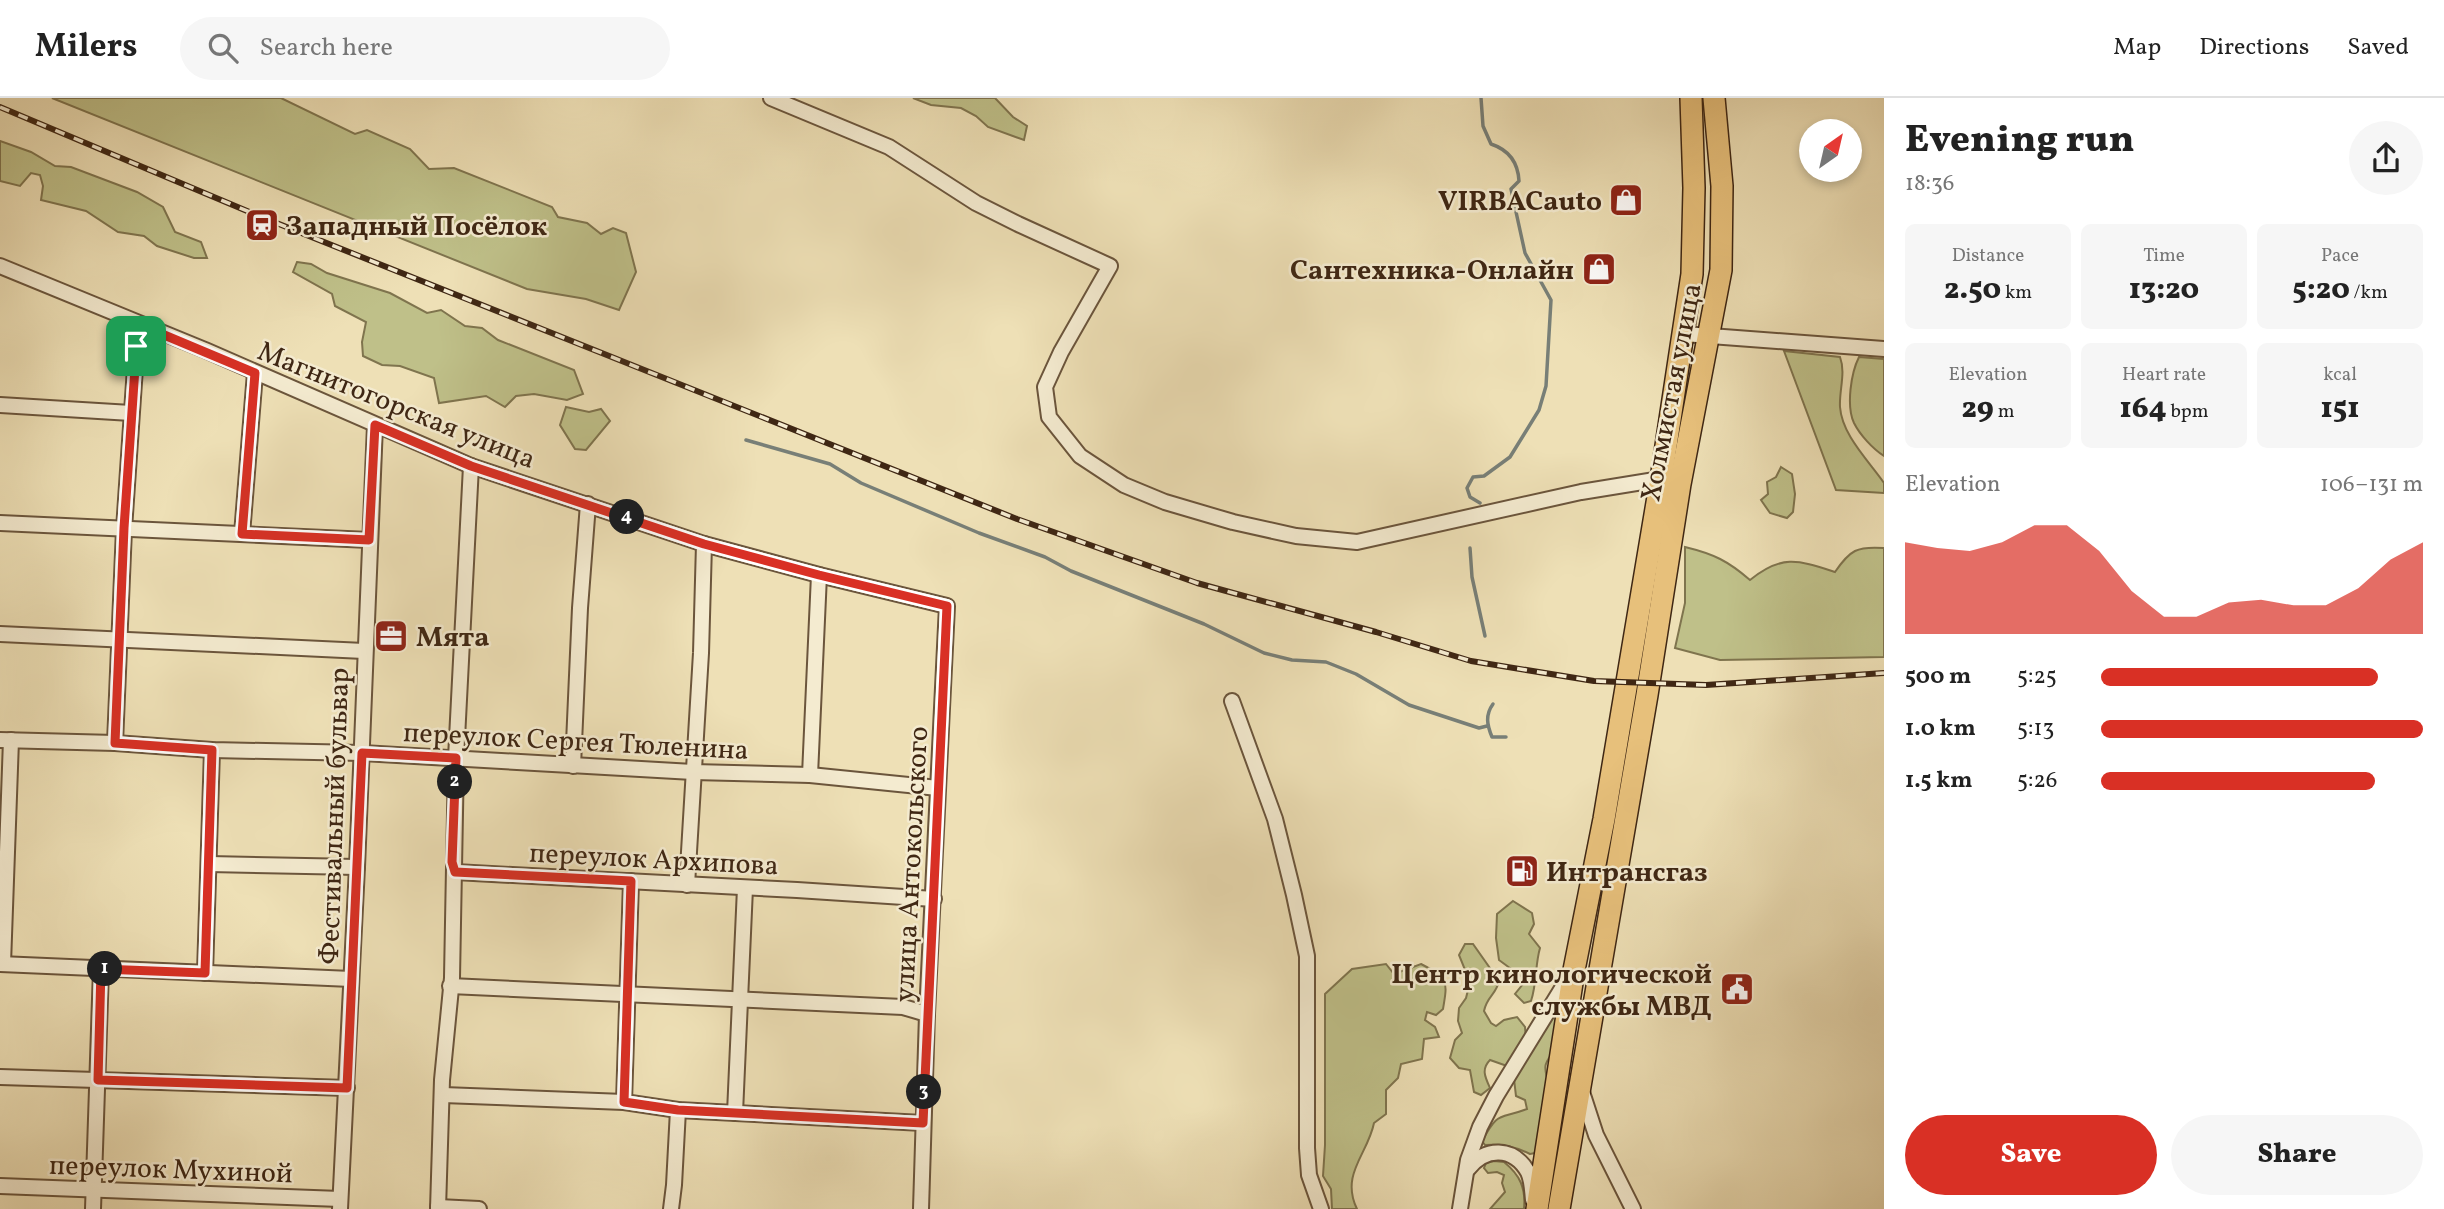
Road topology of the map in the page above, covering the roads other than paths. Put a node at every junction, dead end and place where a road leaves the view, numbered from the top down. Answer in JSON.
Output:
{"nodes":[{"id":1,"x":771,"y":98,"type":"edge"},
{"id":2,"x":1692,"y":98,"type":"edge"},
{"id":3,"x":1714,"y":98,"type":"edge"},
{"id":4,"x":0,"y":266,"type":"edge"},
{"id":5,"x":138,"y":324,"type":"junction"},
{"id":6,"x":1684,"y":334,"type":"junction"},
{"id":7,"x":1710,"y":335,"type":"junction"},
{"id":8,"x":1884,"y":349,"type":"edge"},
{"id":9,"x":255,"y":373,"type":"junction"},
{"id":10,"x":0,"y":405,"type":"edge"},
{"id":11,"x":131,"y":414,"type":"junction"},
{"id":12,"x":375,"y":425,"type":"junction"},
{"id":13,"x":471,"y":466,"type":"junction"},
{"id":14,"x":1661,"y":479,"type":"junction"},
{"id":15,"x":588,"y":504,"type":"junction"},
{"id":16,"x":0,"y":523,"type":"edge"},
{"id":17,"x":124,"y":528,"type":"junction"},
{"id":18,"x":242,"y":534,"type":"junction"},
{"id":19,"x":369,"y":540,"type":"junction"},
{"id":20,"x":704,"y":544,"type":"junction"},
{"id":21,"x":819,"y":575,"type":"junction"},
{"id":22,"x":947,"y":606,"type":"joint"},
{"id":23,"x":0,"y":634,"type":"edge"},
{"id":24,"x":119,"y":640,"type":"junction"},
{"id":25,"x":364,"y":651,"type":"junction"},
{"id":26,"x":1232,"y":701,"type":"dead end"},
{"id":27,"x":6,"y":740,"type":"edge"},
{"id":28,"x":115,"y":743,"type":"junction"},
{"id":29,"x":212,"y":750,"type":"junction"},
{"id":30,"x":362,"y":753,"type":"junction"},
{"id":31,"x":456,"y":758,"type":"junction"},
{"id":32,"x":573,"y":766,"type":"junction"},
{"id":33,"x":693,"y":772,"type":"junction"},
{"id":34,"x":810,"y":775,"type":"junction"},
{"id":35,"x":939,"y":788,"type":"junction"},
{"id":36,"x":3,"y":854,"type":"edge"},
{"id":37,"x":209,"y":864,"type":"junction"},
{"id":38,"x":357,"y":867,"type":"junction"},
{"id":39,"x":455,"y":872,"type":"junction"},
{"id":40,"x":631,"y":881,"type":"junction"},
{"id":41,"x":687,"y":885,"type":"junction"},
{"id":42,"x":745,"y":888,"type":"junction"},
{"id":43,"x":934,"y":899,"type":"junction"},
{"id":44,"x":1,"y":964,"type":"edge"},
{"id":45,"x":101,"y":969,"type":"junction"},
{"id":46,"x":1574,"y":970,"type":"junction"},
{"id":47,"x":205,"y":973,"type":"junction"},
{"id":48,"x":351,"y":979,"type":"junction"},
{"id":49,"x":450,"y":986,"type":"junction"},
{"id":50,"x":627,"y":993,"type":"junction"},
{"id":51,"x":738,"y":1000,"type":"junction"},
{"id":52,"x":927,"y":1014,"type":"junction"},
{"id":53,"x":0,"y":1077,"type":"edge"},
{"id":54,"x":98,"y":1080,"type":"junction"},
{"id":55,"x":1579,"y":1084,"type":"junction"},
{"id":56,"x":347,"y":1088,"type":"junction"},
{"id":57,"x":443,"y":1095,"type":"junction"},
{"id":58,"x":624,"y":1102,"type":"junction"},
{"id":59,"x":678,"y":1110,"type":"junction"},
{"id":60,"x":736,"y":1113,"type":"junction"},
{"id":61,"x":923,"y":1123,"type":"junction"},
{"id":62,"x":1465,"y":1173,"type":"junction"},
{"id":63,"x":0,"y":1186,"type":"edge"},
{"id":64,"x":93,"y":1190,"type":"junction"},
{"id":65,"x":340,"y":1204,"type":"edge"},
{"id":66,"x":438,"y":1208,"type":"edge"},
{"id":67,"x":93,"y":1209,"type":"edge"},
{"id":68,"x":479,"y":1209,"type":"edge"},
{"id":69,"x":671,"y":1209,"type":"edge"},
{"id":70,"x":921,"y":1209,"type":"edge"},
{"id":71,"x":1321,"y":1209,"type":"edge"},
{"id":72,"x":1460,"y":1209,"type":"edge"},
{"id":73,"x":1536,"y":1209,"type":"edge"},
{"id":74,"x":1559,"y":1209,"type":"edge"},
{"id":75,"x":1633,"y":1209,"type":"edge"}],
"edges":[{"from":1,"to":14,"type":"street"},
{"from":2,"to":6,"type":"highway","name":"Холмистая улица"},
{"from":3,"to":7,"type":"highway","name":"Холмистая улица"},
{"from":4,"to":5,"type":"street","name":"Магнитогорская улица"},
{"from":5,"to":9,"type":"street","name":"Магнитогорская улица"},
{"from":5,"to":11,"type":"street"},
{"from":6,"to":7,"type":"street"},
{"from":6,"to":14,"type":"highway","name":"Холмистая улица"},
{"from":7,"to":8,"type":"street"},
{"from":7,"to":55,"type":"highway","name":"Холмистая улица"},
{"from":9,"to":12,"type":"street","name":"Магнитогорская улица"},
{"from":9,"to":18,"type":"street"},
{"from":10,"to":11,"type":"street"},
{"from":11,"to":17,"type":"street"},
{"from":12,"to":13,"type":"street","name":"Магнитогорская улица"},
{"from":12,"to":19,"type":"street","name":"Фестивальный бульвар"},
{"from":13,"to":15,"type":"street","name":"Магнитогорская улица"},
{"from":13,"to":31,"type":"street"},
{"from":14,"to":46,"type":"highway","name":"Холмистая улица"},
{"from":15,"to":20,"type":"street","name":"Магнитогорская улица"},
{"from":15,"to":32,"type":"street"},
{"from":16,"to":17,"type":"street"},
{"from":17,"to":18,"type":"street"},
{"from":17,"to":24,"type":"street"},
{"from":18,"to":19,"type":"street"},
{"from":19,"to":25,"type":"street","name":"Фестивальный бульвар"},
{"from":20,"to":21,"type":"street","name":"Магнитогорская улица"},
{"from":20,"to":33,"type":"street"},
{"from":21,"to":22,"type":"street","name":"Магнитогорская улица"},
{"from":21,"to":34,"type":"street"},
{"from":22,"to":35,"type":"street","name":"улица Антокольского"},
{"from":23,"to":24,"type":"street"},
{"from":24,"to":25,"type":"street"},
{"from":24,"to":28,"type":"street"},
{"from":25,"to":30,"type":"street","name":"Фестивальный бульвар"},
{"from":26,"to":71,"type":"street"},
{"from":27,"to":28,"type":"street","name":"переулок Сергея Тюленина"},
{"from":27,"to":36,"type":"street"},
{"from":28,"to":29,"type":"street","name":"переулок Сергея Тюленина"},
{"from":29,"to":30,"type":"street","name":"переулок Сергея Тюленина"},
{"from":29,"to":37,"type":"street"},
{"from":30,"to":31,"type":"street","name":"переулок Сергея Тюленина"},
{"from":30,"to":38,"type":"street","name":"Фестивальный бульвар"},
{"from":31,"to":32,"type":"street","name":"переулок Сергея Тюленина"},
{"from":31,"to":39,"type":"street"},
{"from":32,"to":33,"type":"street","name":"переулок Сергея Тюленина"},
{"from":33,"to":34,"type":"street","name":"переулок Сергея Тюленина"},
{"from":33,"to":41,"type":"street"},
{"from":34,"to":35,"type":"street","name":"переулок Сергея Тюленина"},
{"from":35,"to":43,"type":"street","name":"улица Антокольского"},
{"from":36,"to":44,"type":"street"},
{"from":37,"to":38,"type":"street"},
{"from":37,"to":47,"type":"street"},
{"from":38,"to":48,"type":"street","name":"Фестивальный бульвар"},
{"from":39,"to":40,"type":"street","name":"переулок Архипова"},
{"from":39,"to":49,"type":"street"},
{"from":40,"to":41,"type":"street","name":"переулок Архипова"},
{"from":40,"to":50,"type":"street"},
{"from":41,"to":42,"type":"street","name":"переулок Архипова"},
{"from":42,"to":43,"type":"street","name":"переулок Архипова"},
{"from":42,"to":51,"type":"street"},
{"from":43,"to":52,"type":"street","name":"улица Антокольского"},
{"from":44,"to":45,"type":"street"},
{"from":45,"to":47,"type":"street"},
{"from":45,"to":54,"type":"street"},
{"from":46,"to":62,"type":"street"},
{"from":46,"to":73,"type":"highway","name":"Холмистая улица"},
{"from":47,"to":48,"type":"street"},
{"from":48,"to":56,"type":"street","name":"Фестивальный бульвар"},
{"from":49,"to":50,"type":"street"},
{"from":49,"to":57,"type":"street"},
{"from":50,"to":51,"type":"street"},
{"from":50,"to":58,"type":"street"},
{"from":51,"to":52,"type":"street"},
{"from":51,"to":60,"type":"street"},
{"from":52,"to":61,"type":"street","name":"улица Антокольского"},
{"from":53,"to":54,"type":"street"},
{"from":54,"to":56,"type":"street"},
{"from":54,"to":64,"type":"street"},
{"from":55,"to":74,"type":"highway","name":"Холмистая улица"},
{"from":55,"to":75,"type":"street"},
{"from":56,"to":65,"type":"street","name":"Фестивальный бульвар"},
{"from":57,"to":58,"type":"street"},
{"from":57,"to":66,"type":"street"},
{"from":58,"to":59,"type":"street"},
{"from":59,"to":60,"type":"street"},
{"from":59,"to":69,"type":"street"},
{"from":60,"to":61,"type":"street"},
{"from":61,"to":70,"type":"street","name":"улица Антокольского"},
{"from":62,"to":72,"type":"street"},
{"from":62,"to":73,"type":"street"},
{"from":63,"to":64,"type":"street","name":"переулок Мухиной"},
{"from":64,"to":65,"type":"street","name":"переулок Мухиной"},
{"from":64,"to":67,"type":"street"},
{"from":66,"to":68,"type":"street"}]}
